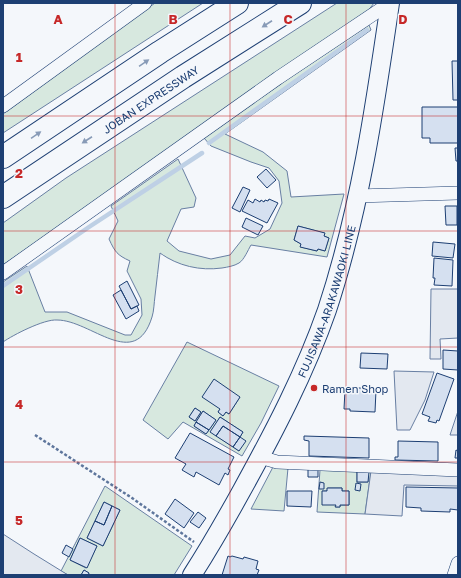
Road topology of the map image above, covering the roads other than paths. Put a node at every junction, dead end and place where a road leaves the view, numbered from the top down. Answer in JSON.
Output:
{"nodes":[{"id":1,"x":145,"y":3,"type":"edge"},
{"id":2,"x":237,"y":3,"type":"edge"},
{"id":3,"x":300,"y":3,"type":"edge"},
{"id":4,"x":390,"y":3,"type":"edge"},
{"id":5,"x":3,"y":106,"type":"edge"},
{"id":6,"x":3,"y":157,"type":"edge"},
{"id":7,"x":47,"y":167,"type":"junction"},
{"id":8,"x":458,"y":193,"type":"edge"},
{"id":9,"x":357,"y":196,"type":"junction"},
{"id":10,"x":3,"y":197,"type":"edge"},
{"id":11,"x":3,"y":201,"type":"edge"},
{"id":12,"x":3,"y":273,"type":"edge"},
{"id":13,"x":260,"y":457,"type":"junction"},
{"id":14,"x":458,"y":470,"type":"edge"},
{"id":15,"x":458,"y":563,"type":"edge"},
{"id":16,"x":192,"y":575,"type":"edge"},
{"id":17,"x":454,"y":575,"type":"edge"}],
"edges":[{"from":1,"to":5,"type":"street"},
{"from":6,"to":2,"type":"highway","one_way":true},
{"from":3,"to":7,"type":"highway","name":"JOBAN EXPRESSWAY","one_way":true},
{"from":4,"to":9,"type":"main road","name":"FUJISAWA-ARAKAWAOKI LINE"},
{"from":4,"to":12,"type":"street"},
{"from":7,"to":10,"type":"highway","name":"JOBAN EXPRESSWAY"},
{"from":7,"to":11,"type":"highway"},
{"from":8,"to":9,"type":"street"},
{"from":9,"to":13,"type":"main road","name":"FUJISAWA-ARAKAWAOKI LINE"},
{"from":13,"to":14,"type":"street"},
{"from":13,"to":16,"type":"main road","name":"FUJISAWA-ARAKAWAOKI LINE"},
{"from":15,"to":17,"type":"street"}]}
